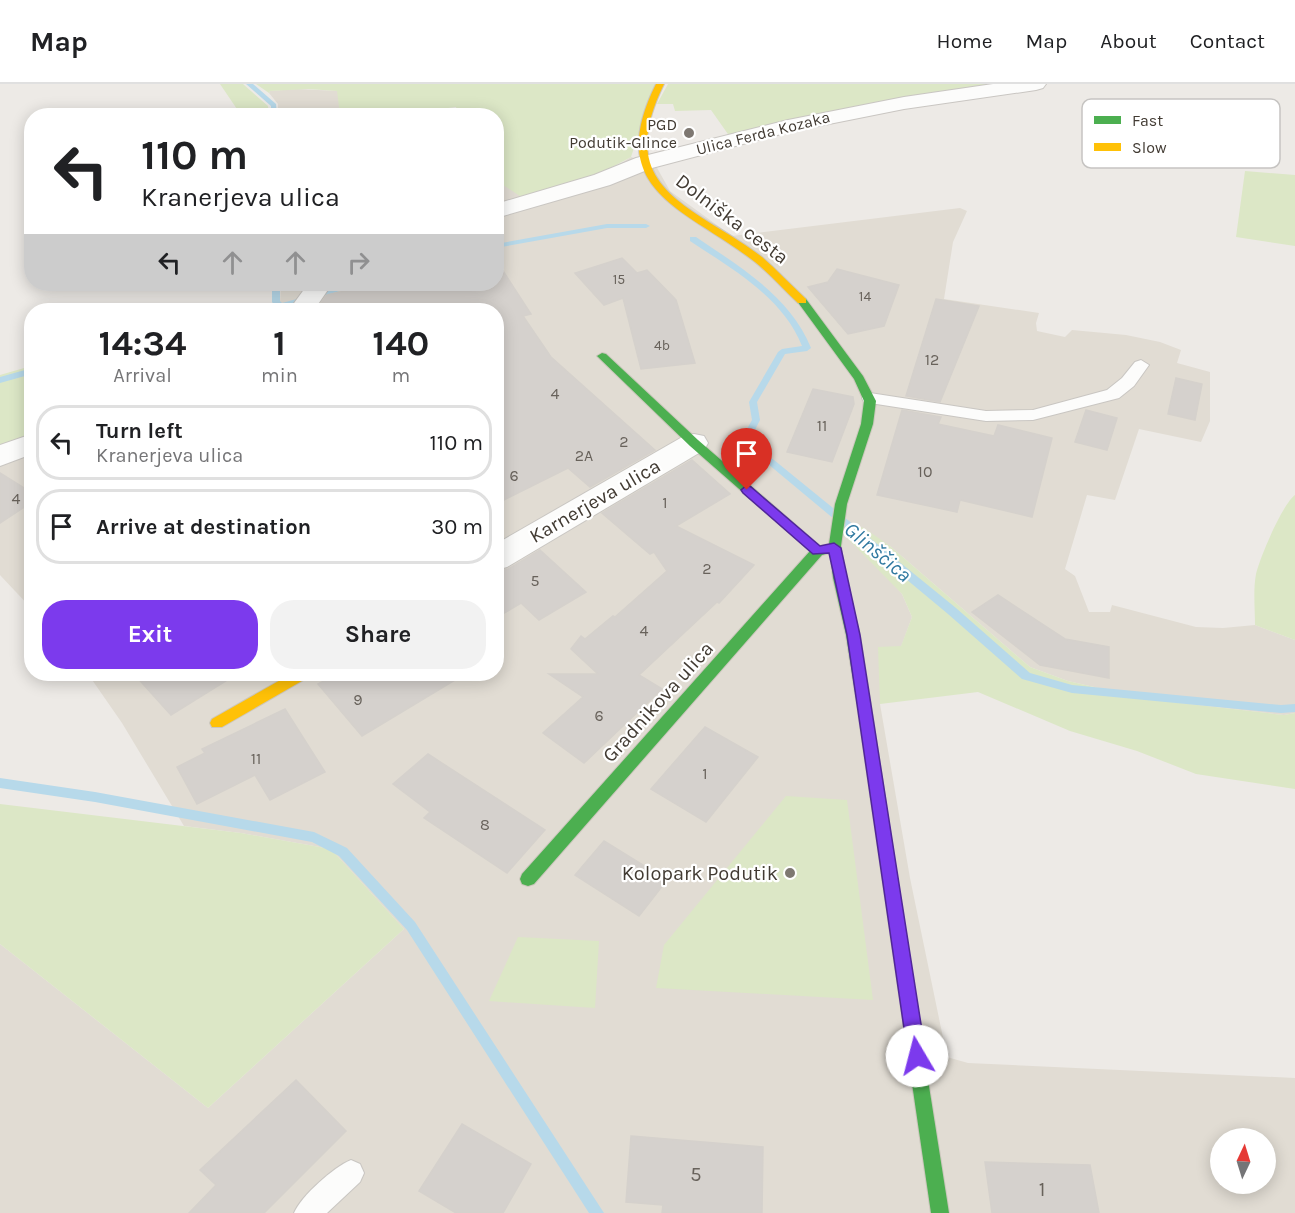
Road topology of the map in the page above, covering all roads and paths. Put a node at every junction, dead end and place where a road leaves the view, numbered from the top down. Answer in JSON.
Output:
{"nodes":[{"id":1,"x":660,"y":84,"type":"edge"},
{"id":2,"x":1036,"y":84,"type":"edge"},
{"id":3,"x":644,"y":163,"type":"junction"},
{"id":4,"x":602,"y":180,"type":"junction"},
{"id":5,"x":659,"y":190,"type":"junction"},
{"id":6,"x":504,"y":209,"type":"edge"},
{"id":7,"x":602,"y":356,"type":"dead end"},
{"id":8,"x":1141,"y":365,"type":"dead end"},
{"id":9,"x":870,"y":399,"type":"junction"},
{"id":10,"x":694,"y":443,"type":"junction"},
{"id":11,"x":24,"y":446,"type":"edge"},
{"id":12,"x":0,"y":456,"type":"edge"},
{"id":13,"x":834,"y":548,"type":"junction"},
{"id":14,"x":818,"y":551,"type":"junction"},
{"id":15,"x":504,"y":554,"type":"edge"},
{"id":16,"x":290,"y":681,"type":"edge"},
{"id":17,"x":217,"y":723,"type":"dead end"},
{"id":18,"x":528,"y":879,"type":"dead end"},
{"id":19,"x":351,"y":1173,"type":"dead end"},
{"id":20,"x":307,"y":1213,"type":"edge"},
{"id":21,"x":940,"y":1213,"type":"edge"}],
"edges":[{"from":1,"to":3,"type":"street","name":"Dolniška cesta"},
{"from":2,"to":3,"type":"street","name":"Ulica Ferda Kozaka"},
{"from":3,"to":4,"type":"street","name":"Ulica Ferda Kozaka"},
{"from":3,"to":5,"type":"street","name":"Dolniška cesta"},
{"from":4,"to":5,"type":"street"},
{"from":4,"to":6,"type":"street","name":"Ulica Ferda Kozaka"},
{"from":5,"to":9,"type":"street","name":"Dolniška cesta"},
{"from":7,"to":10,"type":"street"},
{"from":8,"to":9,"type":"lane"},
{"from":9,"to":13,"type":"street"},
{"from":10,"to":14,"type":"street"},
{"from":10,"to":15,"type":"street","name":"Karnerjeva ulica"},
{"from":11,"to":12,"type":"street"},
{"from":13,"to":14,"type":"street"},
{"from":13,"to":21,"type":"street"},
{"from":14,"to":18,"type":"street","name":"Gradnikova ulica"},
{"from":16,"to":17,"type":"street"},
{"from":19,"to":20,"type":"lane"}]}
